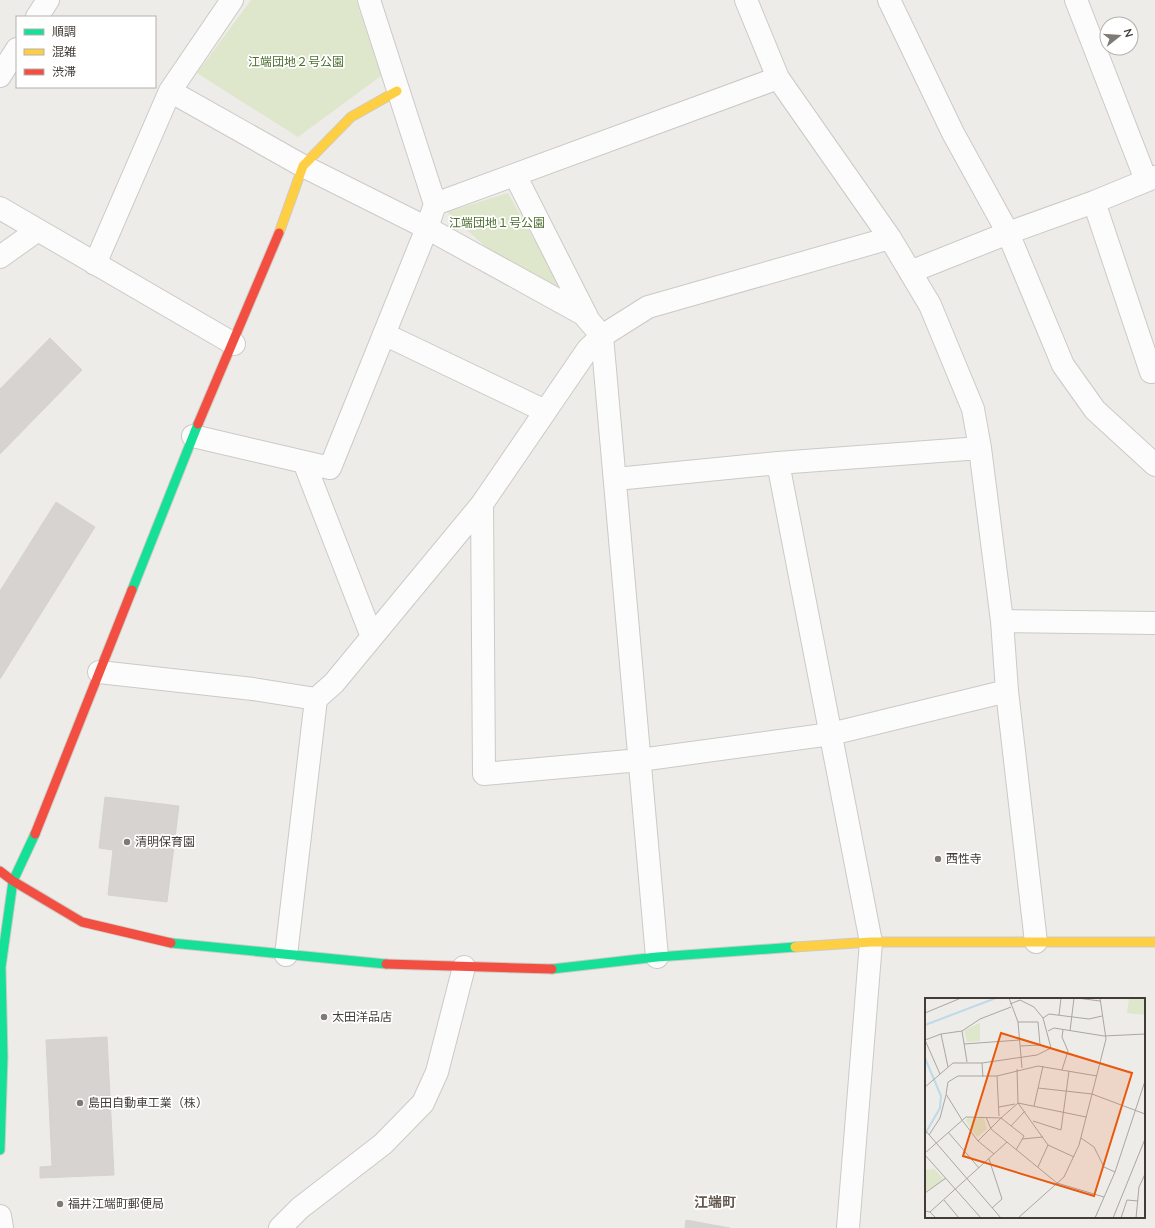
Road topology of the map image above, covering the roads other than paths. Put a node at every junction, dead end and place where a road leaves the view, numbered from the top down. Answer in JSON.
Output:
{"nodes":[{"id":1,"x":48,"y":0,"type":"edge"},
{"id":2,"x":232,"y":0,"type":"edge"},
{"id":3,"x":369,"y":0,"type":"edge"},
{"id":4,"x":746,"y":0,"type":"edge"},
{"id":5,"x":889,"y":0,"type":"edge"},
{"id":6,"x":1076,"y":0,"type":"edge"},
{"id":7,"x":38,"y":16,"type":"edge"},
{"id":8,"x":16,"y":51,"type":"edge"},
{"id":9,"x":0,"y":76,"type":"edge"},
{"id":10,"x":778,"y":78,"type":"junction"},
{"id":11,"x":170,"y":91,"type":"junction"},
{"id":12,"x":398,"y":92,"type":"junction"},
{"id":13,"x":303,"y":166,"type":"junction"},
{"id":14,"x":515,"y":176,"type":"junction"},
{"id":15,"x":1151,"y":178,"type":"edge"},
{"id":16,"x":1094,"y":202,"type":"junction"},
{"id":17,"x":435,"y":204,"type":"junction"},
{"id":18,"x":0,"y":208,"type":"edge"},
{"id":19,"x":427,"y":228,"type":"junction"},
{"id":20,"x":38,"y":230,"type":"junction"},
{"id":21,"x":1008,"y":233,"type":"junction"},
{"id":22,"x":890,"y":238,"type":"junction"},
{"id":23,"x":0,"y":257,"type":"edge"},
{"id":24,"x":95,"y":264,"type":"junction"},
{"id":25,"x":910,"y":272,"type":"junction"},
{"id":26,"x":588,"y":319,"type":"junction"},
{"id":27,"x":384,"y":334,"type":"junction"},
{"id":28,"x":602,"y":336,"type":"junction"},
{"id":29,"x":234,"y":344,"type":"junction"},
{"id":30,"x":1155,"y":370,"type":"edge"},
{"id":31,"x":545,"y":411,"type":"junction"},
{"id":32,"x":193,"y":436,"type":"junction"},
{"id":33,"x":980,"y":448,"type":"junction"},
{"id":34,"x":304,"y":462,"type":"junction"},
{"id":35,"x":778,"y":463,"type":"junction"},
{"id":36,"x":1155,"y":465,"type":"edge"},
{"id":37,"x":616,"y":479,"type":"junction"},
{"id":38,"x":482,"y":504,"type":"junction"},
{"id":39,"x":1002,"y":621,"type":"junction"},
{"id":40,"x":1155,"y":623,"type":"edge"},
{"id":41,"x":372,"y":638,"type":"junction"},
{"id":42,"x":99,"y":672,"type":"junction"},
{"id":43,"x":1007,"y":691,"type":"junction"},
{"id":44,"x":316,"y":699,"type":"junction"},
{"id":45,"x":831,"y":734,"type":"junction"},
{"id":46,"x":640,"y":760,"type":"junction"},
{"id":47,"x":0,"y":871,"type":"edge"},
{"id":48,"x":13,"y":881,"type":"junction"},
{"id":49,"x":871,"y":942,"type":"junction"},
{"id":50,"x":1036,"y":942,"type":"junction"},
{"id":51,"x":1155,"y":942,"type":"edge"},
{"id":52,"x":286,"y":955,"type":"junction"},
{"id":53,"x":657,"y":957,"type":"junction"},
{"id":54,"x":464,"y":967,"type":"junction"},
{"id":55,"x":0,"y":1150,"type":"edge"},
{"id":56,"x":0,"y":1216,"type":"edge"},
{"id":57,"x":2,"y":1228,"type":"edge"},
{"id":58,"x":280,"y":1228,"type":"edge"},
{"id":59,"x":848,"y":1228,"type":"edge"}],
"edges":[{"from":1,"to":7,"type":"street"},
{"from":2,"to":11,"type":"street"},
{"from":3,"to":12,"type":"street"},
{"from":4,"to":10,"type":"street"},
{"from":5,"to":21,"type":"street"},
{"from":6,"to":15,"type":"street"},
{"from":8,"to":9,"type":"street"},
{"from":10,"to":14,"type":"street"},
{"from":10,"to":22,"type":"street"},
{"from":11,"to":13,"type":"street"},
{"from":11,"to":24,"type":"street"},
{"from":12,"to":13,"type":"street"},
{"from":12,"to":17,"type":"street"},
{"from":13,"to":19,"type":"street"},
{"from":13,"to":29,"type":"street"},
{"from":14,"to":17,"type":"street"},
{"from":14,"to":26,"type":"street"},
{"from":15,"to":16,"type":"street"},
{"from":16,"to":21,"type":"street"},
{"from":16,"to":30,"type":"street"},
{"from":17,"to":19,"type":"street"},
{"from":18,"to":20,"type":"street"},
{"from":19,"to":26,"type":"street"},
{"from":19,"to":27,"type":"street"},
{"from":20,"to":23,"type":"street"},
{"from":20,"to":24,"type":"street"},
{"from":21,"to":25,"type":"street"},
{"from":21,"to":36,"type":"street"},
{"from":22,"to":25,"type":"street"},
{"from":22,"to":28,"type":"street"},
{"from":24,"to":29,"type":"street"},
{"from":25,"to":33,"type":"street"},
{"from":26,"to":28,"type":"street"},
{"from":27,"to":31,"type":"street"},
{"from":27,"to":34,"type":"street"},
{"from":28,"to":31,"type":"street"},
{"from":28,"to":37,"type":"street"},
{"from":29,"to":32,"type":"street"},
{"from":31,"to":38,"type":"street"},
{"from":32,"to":34,"type":"street"},
{"from":32,"to":42,"type":"street"},
{"from":33,"to":35,"type":"street"},
{"from":33,"to":39,"type":"street"},
{"from":34,"to":41,"type":"street"},
{"from":35,"to":37,"type":"street"},
{"from":35,"to":45,"type":"street"},
{"from":37,"to":46,"type":"street"},
{"from":38,"to":41,"type":"street"},
{"from":38,"to":46,"type":"street"},
{"from":39,"to":40,"type":"street"},
{"from":39,"to":43,"type":"street"},
{"from":41,"to":44,"type":"street"},
{"from":42,"to":44,"type":"street"},
{"from":42,"to":48,"type":"street"},
{"from":43,"to":45,"type":"street"},
{"from":43,"to":50,"type":"street"},
{"from":44,"to":52,"type":"street"},
{"from":45,"to":46,"type":"street"},
{"from":45,"to":49,"type":"street"},
{"from":46,"to":53,"type":"street"},
{"from":47,"to":48,"type":"street"},
{"from":48,"to":52,"type":"street"},
{"from":48,"to":55,"type":"street"},
{"from":49,"to":50,"type":"street"},
{"from":49,"to":53,"type":"street"},
{"from":49,"to":59,"type":"street"},
{"from":50,"to":51,"type":"street"},
{"from":52,"to":54,"type":"street"},
{"from":53,"to":54,"type":"street"},
{"from":54,"to":58,"type":"street"},
{"from":56,"to":57,"type":"street"}]}
